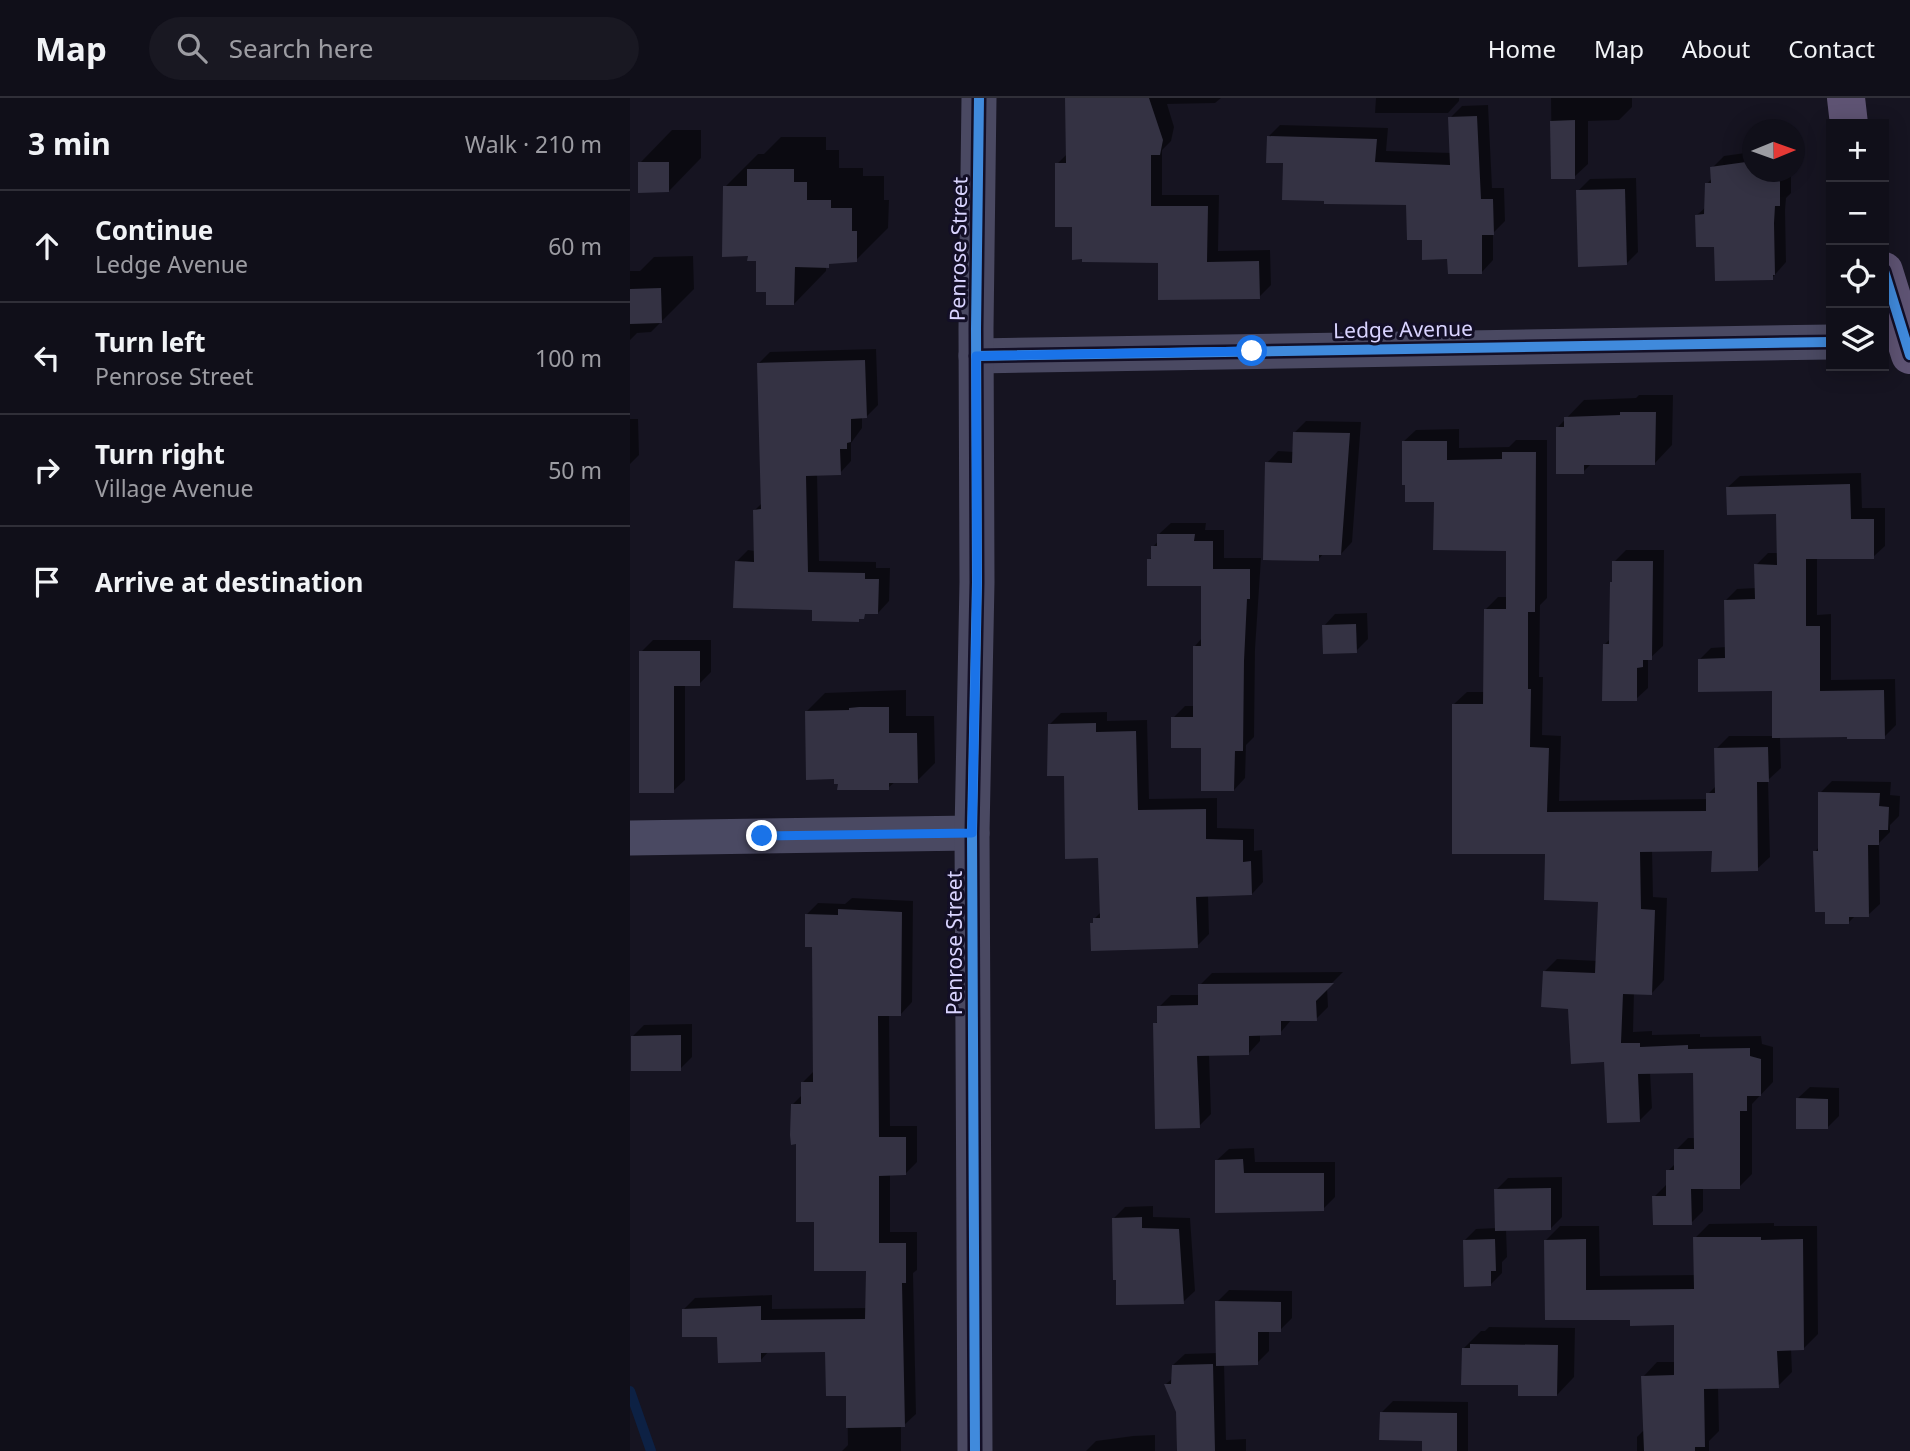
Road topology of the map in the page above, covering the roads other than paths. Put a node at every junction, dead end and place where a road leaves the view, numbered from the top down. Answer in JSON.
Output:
{"nodes":[{"id":1,"x":979,"y":98,"type":"edge"},
{"id":2,"x":1846,"y":98,"type":"edge"},
{"id":3,"x":1848,"y":119,"type":"edge"},
{"id":4,"x":1889,"y":291,"type":"edge"},
{"id":5,"x":1826,"y":342,"type":"edge"},
{"id":6,"x":1902,"y":344,"type":"edge"},
{"id":7,"x":976,"y":356,"type":"junction"},
{"id":8,"x":972,"y":833,"type":"junction"},
{"id":9,"x":630,"y":838,"type":"edge"},
{"id":10,"x":975,"y":1451,"type":"edge"}],
"edges":[{"from":1,"to":7,"type":"street","name":"Penrose Street"},
{"from":2,"to":3,"type":"main road"},
{"from":4,"to":6,"type":"main road"},
{"from":5,"to":7,"type":"street","name":"Ledge Avenue"},
{"from":7,"to":8,"type":"street","name":"Penrose Street"},
{"from":8,"to":9,"type":"street"},
{"from":8,"to":10,"type":"street","name":"Penrose Street"}]}
